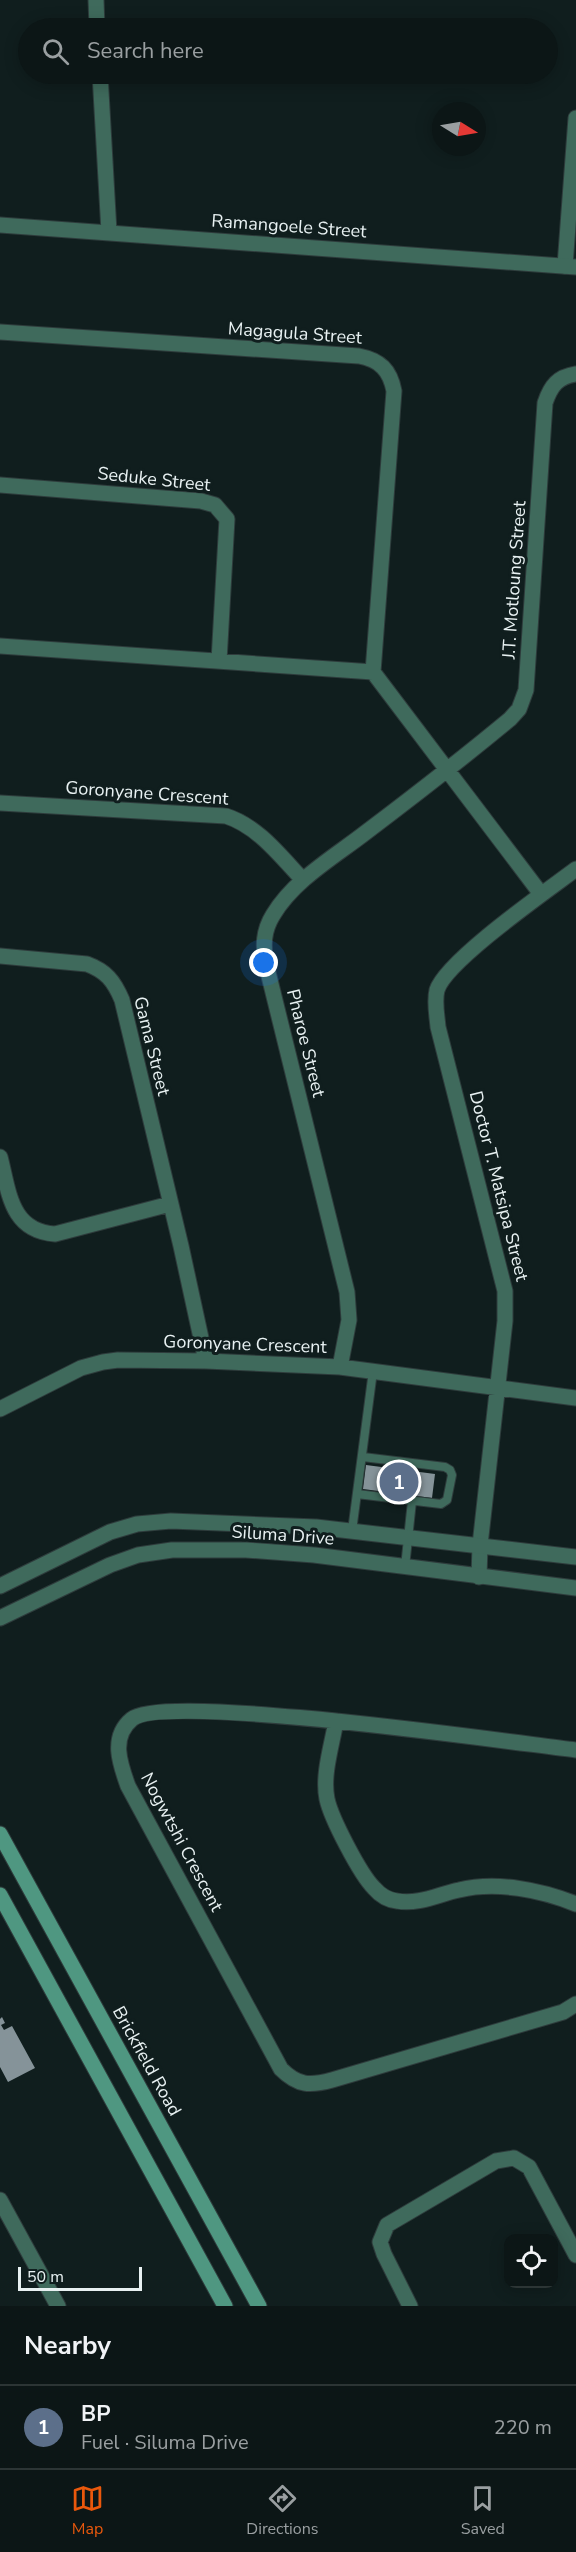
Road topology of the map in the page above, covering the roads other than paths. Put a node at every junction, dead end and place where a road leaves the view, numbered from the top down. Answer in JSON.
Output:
{"nodes":[{"id":1,"x":96,"y":0,"type":"edge"},
{"id":2,"x":97,"y":18,"type":"edge"},
{"id":3,"x":101,"y":84,"type":"edge"},
{"id":4,"x":576,"y":118,"type":"edge"},
{"id":5,"x":0,"y":225,"type":"edge"},
{"id":6,"x":109,"y":232,"type":"junction"},
{"id":7,"x":570,"y":266,"type":"edge"},
{"id":8,"x":0,"y":332,"type":"edge"},
{"id":9,"x":576,"y":374,"type":"edge"},
{"id":10,"x":0,"y":485,"type":"edge"},
{"id":11,"x":0,"y":646,"type":"edge"},
{"id":12,"x":219,"y":661,"type":"junction"},
{"id":13,"x":373,"y":672,"type":"junction"},
{"id":14,"x":446,"y":771,"type":"junction"},
{"id":15,"x":0,"y":803,"type":"edge"},
{"id":16,"x":576,"y":869,"type":"edge"},
{"id":17,"x":303,"y":880,"type":"junction"},
{"id":18,"x":541,"y":894,"type":"junction"},
{"id":19,"x":0,"y":957,"type":"edge"},
{"id":20,"x":0,"y":1157,"type":"edge"},
{"id":21,"x":170,"y":1204,"type":"junction"},
{"id":22,"x":206,"y":1361,"type":"junction"},
{"id":23,"x":340,"y":1367,"type":"junction"},
{"id":24,"x":373,"y":1371,"type":"junction"},
{"id":25,"x":497,"y":1388,"type":"junction"},
{"id":26,"x":576,"y":1398,"type":"edge"},
{"id":27,"x":0,"y":1409,"type":"edge"},
{"id":28,"x":363,"y":1457,"type":"junction"},
{"id":29,"x":357,"y":1494,"type":"junction"},
{"id":30,"x":412,"y":1501,"type":"junction"},
{"id":31,"x":352,"y":1532,"type":"junction"},
{"id":32,"x":407,"y":1537,"type":"junction"},
{"id":33,"x":480,"y":1545,"type":"junction"},
{"id":34,"x":576,"y":1557,"type":"edge"},
{"id":35,"x":405,"y":1568,"type":"junction"},
{"id":36,"x":479,"y":1577,"type":"junction"},
{"id":37,"x":0,"y":1586,"type":"edge"},
{"id":38,"x":576,"y":1588,"type":"edge"},
{"id":39,"x":0,"y":1618,"type":"edge"},
{"id":40,"x":336,"y":1721,"type":"junction"},
{"id":41,"x":576,"y":1750,"type":"edge"},
{"id":42,"x":0,"y":1834,"type":"edge"},
{"id":43,"x":0,"y":1895,"type":"edge"},
{"id":44,"x":576,"y":1904,"type":"edge"},
{"id":45,"x":576,"y":2004,"type":"edge"},
{"id":46,"x":0,"y":2200,"type":"edge"},
{"id":47,"x":576,"y":2255,"type":"edge"},
{"id":48,"x":58,"y":2306,"type":"edge"},
{"id":49,"x":225,"y":2306,"type":"edge"},
{"id":50,"x":259,"y":2306,"type":"edge"},
{"id":51,"x":410,"y":2306,"type":"edge"}],
"edges":[{"from":1,"to":2,"type":"street"},
{"from":3,"to":6,"type":"street"},
{"from":4,"to":7,"type":"street"},
{"from":5,"to":6,"type":"street","name":"Ramangoele Street"},
{"from":6,"to":7,"type":"street","name":"Ramangoele Street"},
{"from":8,"to":13,"type":"street","name":"Magagula Street"},
{"from":9,"to":14,"type":"street","name":"J.T. Motloung Street"},
{"from":10,"to":12,"type":"street","name":"Seduke Street"},
{"from":11,"to":12,"type":"street"},
{"from":12,"to":13,"type":"street"},
{"from":13,"to":14,"type":"street"},
{"from":14,"to":17,"type":"street","name":"Pharoe Street"},
{"from":14,"to":18,"type":"street"},
{"from":15,"to":17,"type":"street","name":"Goronyane Crescent"},
{"from":16,"to":18,"type":"street","name":"Doctor T. Matsipa Street"},
{"from":17,"to":23,"type":"street","name":"Pharoe Street"},
{"from":18,"to":25,"type":"street","name":"Doctor T. Matsipa Street"},
{"from":19,"to":21,"type":"street","name":"Gama Street"},
{"from":20,"to":21,"type":"street"},
{"from":21,"to":22,"type":"street","name":"Gama Street"},
{"from":22,"to":23,"type":"street","name":"Goronyane Crescent"},
{"from":22,"to":27,"type":"street","name":"Goronyane Crescent"},
{"from":23,"to":24,"type":"street","name":"Goronyane Crescent"},
{"from":24,"to":25,"type":"street","name":"Goronyane Crescent"},
{"from":24,"to":28,"type":"lane"},
{"from":25,"to":26,"type":"street","name":"Goronyane Crescent"},
{"from":25,"to":33,"type":"street","name":"Doctor T. Matsipa Street"},
{"from":28,"to":29,"type":"lane"},
{"from":28,"to":30,"type":"lane"},
{"from":29,"to":30,"type":"lane"},
{"from":29,"to":31,"type":"lane"},
{"from":30,"to":32,"type":"lane"},
{"from":31,"to":32,"type":"street","name":"Siluma Drive"},
{"from":31,"to":37,"type":"street","name":"Siluma Drive"},
{"from":32,"to":33,"type":"street","name":"Siluma Drive"},
{"from":32,"to":35,"type":"lane"},
{"from":33,"to":34,"type":"street","name":"Siluma Drive"},
{"from":33,"to":36,"type":"street","name":"Doctor T. Matsipa Street"},
{"from":35,"to":36,"type":"street","name":"Siluma Drive"},
{"from":35,"to":39,"type":"street","name":"Siluma Drive"},
{"from":36,"to":38,"type":"street","name":"Siluma Drive"},
{"from":40,"to":41,"type":"street","name":"Nogwtshi Crescent"},
{"from":40,"to":44,"type":"street"},
{"from":40,"to":45,"type":"street","name":"Nogwtshi Crescent"},
{"from":42,"to":50,"type":"main road","name":"Brickfield Road"},
{"from":43,"to":49,"type":"main road"},
{"from":46,"to":48,"type":"street"},
{"from":47,"to":51,"type":"street"}]}
